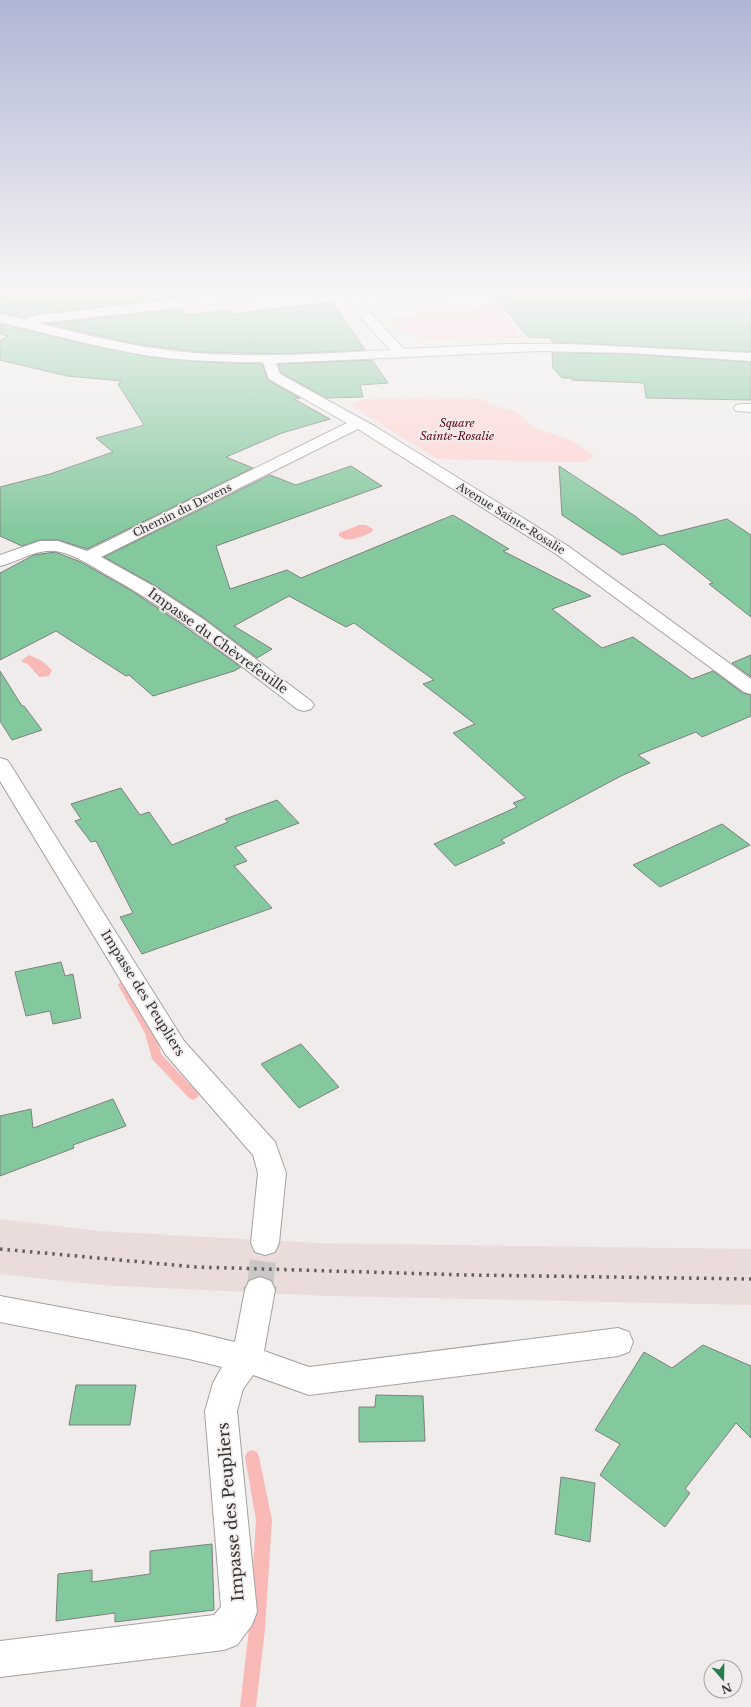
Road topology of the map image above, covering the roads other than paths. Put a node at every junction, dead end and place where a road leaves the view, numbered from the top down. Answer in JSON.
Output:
{"nodes":[{"id":1,"x":274,"y":375,"type":"edge"},
{"id":2,"x":358,"y":423,"type":"junction"},
{"id":3,"x":88,"y":557,"type":"junction"},
{"id":4,"x":0,"y":561,"type":"edge"},
{"id":5,"x":751,"y":688,"type":"edge"},
{"id":6,"x":304,"y":704,"type":"dead end"},
{"id":7,"x":0,"y":764,"type":"edge"},
{"id":8,"x":265,"y":1243,"type":"tunnel mouth"},
{"id":9,"x":260,"y":1290,"type":"tunnel mouth"},
{"id":10,"x":0,"y":1309,"type":"edge"},
{"id":11,"x":618,"y":1342,"type":"dead end"},
{"id":12,"x":247,"y":1359,"type":"junction"},
{"id":13,"x":0,"y":1659,"type":"edge"}],
"edges":[{"from":1,"to":2,"type":"street","name":"Avenue Sainte-Rosalie"},
{"from":2,"to":3,"type":"street","name":"Chemin du Devens"},
{"from":2,"to":5,"type":"street","name":"Avenue Sainte-Rosalie"},
{"from":3,"to":4,"type":"street"},
{"from":3,"to":6,"type":"street","name":"Impasse du Chèvrefeuille"},
{"from":7,"to":8,"type":"street","name":"Impasse des Peupliers"},
{"from":9,"to":12,"type":"street","name":"Impasse des Peupliers"},
{"from":10,"to":12,"type":"street"},
{"from":11,"to":12,"type":"street"},
{"from":12,"to":13,"type":"street","name":"Impasse des Peupliers"}]}
